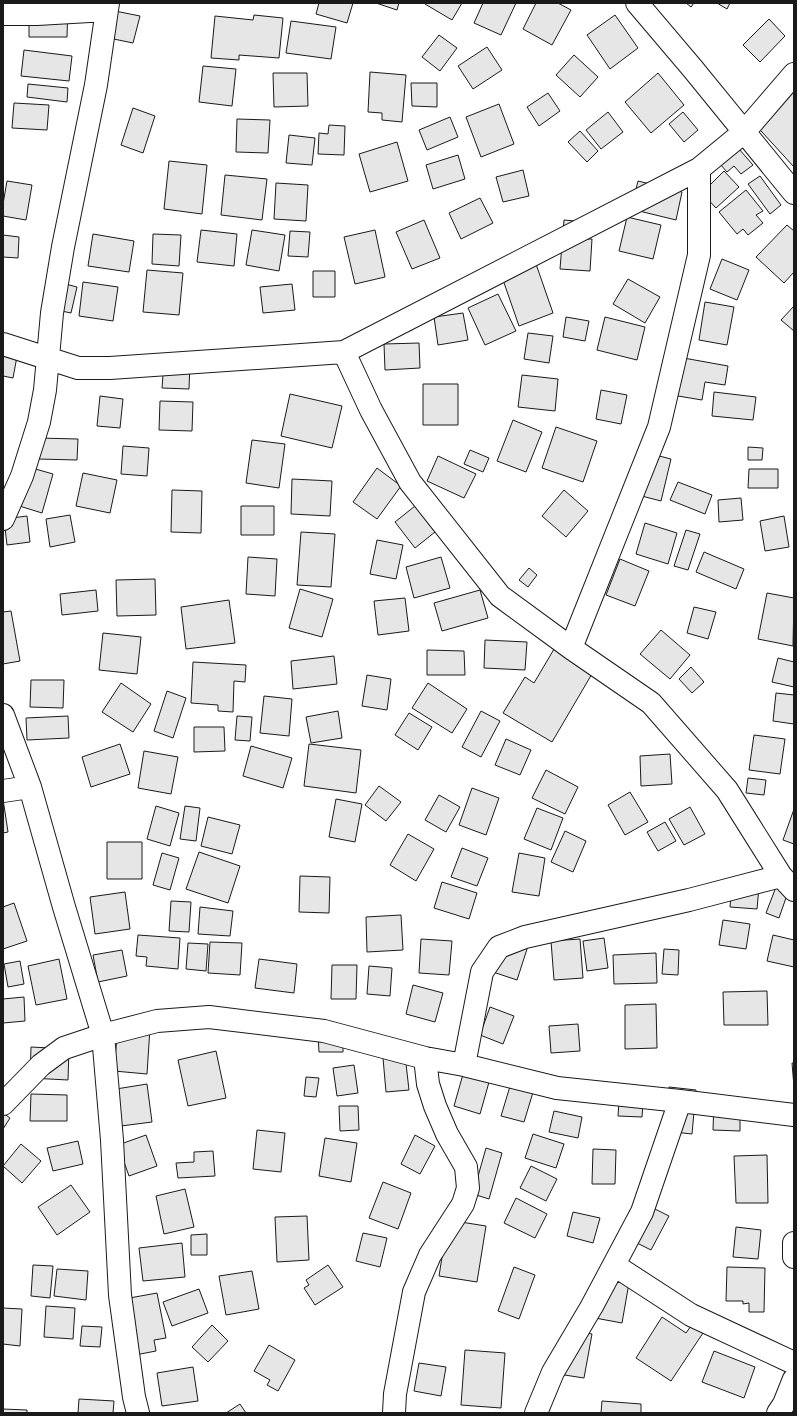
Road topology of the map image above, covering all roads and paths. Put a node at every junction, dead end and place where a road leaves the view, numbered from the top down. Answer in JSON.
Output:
{"nodes":[{"id":1,"x":637,"y":3,"type":"edge"},
{"id":2,"x":107,"y":7,"type":"edge"},
{"id":3,"x":3,"y":14,"type":"edge"},
{"id":4,"x":794,"y":74,"type":"edge"},
{"id":5,"x":744,"y":132,"type":"junction"},
{"id":6,"x":699,"y":169,"type":"junction"},
{"id":7,"x":794,"y":193,"type":"edge"},
{"id":8,"x":3,"y":344,"type":"edge"},
{"id":9,"x":344,"y":352,"type":"junction"},
{"id":10,"x":49,"y":359,"type":"junction"},
{"id":11,"x":3,"y":519,"type":"edge"},
{"id":12,"x":572,"y":648,"type":"junction"},
{"id":13,"x":3,"y":715,"type":"edge"},
{"id":14,"x":30,"y":787,"type":"junction"},
{"id":15,"x":3,"y":791,"type":"edge"},
{"id":16,"x":788,"y":883,"type":"edge"},
{"id":17,"x":103,"y":1035,"type":"junction"},
{"id":18,"x":425,"y":1058,"type":"junction"},
{"id":19,"x":464,"y":1065,"type":"junction"},
{"id":20,"x":680,"y":1101,"type":"junction"},
{"id":21,"x":3,"y":1104,"type":"edge"},
{"id":22,"x":794,"y":1115,"type":"edge"},
{"id":23,"x":794,"y":1243,"type":"edge"},
{"id":24,"x":794,"y":1257,"type":"edge"},
{"id":25,"x":614,"y":1265,"type":"junction"},
{"id":26,"x":794,"y":1363,"type":"edge"},
{"id":27,"x":794,"y":1379,"type":"edge"},
{"id":28,"x":138,"y":1413,"type":"edge"},
{"id":29,"x":394,"y":1413,"type":"edge"},
{"id":30,"x":536,"y":1413,"type":"edge"},
{"id":31,"x":778,"y":1413,"type":"edge"}],
"edges":[{"from":1,"to":5,"type":"street"},
{"from":2,"to":3,"type":"street"},
{"from":2,"to":10,"type":"street"},
{"from":4,"to":5,"type":"street"},
{"from":5,"to":6,"type":"street"},
{"from":5,"to":7,"type":"street"},
{"from":6,"to":9,"type":"street"},
{"from":6,"to":12,"type":"street"},
{"from":8,"to":10,"type":"street"},
{"from":9,"to":10,"type":"street"},
{"from":9,"to":12,"type":"street"},
{"from":10,"to":11,"type":"street"},
{"from":12,"to":16,"type":"street"},
{"from":13,"to":14,"type":"street"},
{"from":14,"to":15,"type":"street"},
{"from":14,"to":17,"type":"street"},
{"from":16,"to":19,"type":"street"},
{"from":17,"to":18,"type":"street"},
{"from":17,"to":21,"type":"street"},
{"from":17,"to":28,"type":"street"},
{"from":18,"to":19,"type":"street"},
{"from":18,"to":29,"type":"street"},
{"from":19,"to":20,"type":"street"},
{"from":20,"to":22,"type":"street"},
{"from":20,"to":25,"type":"street"},
{"from":23,"to":24,"type":"street"},
{"from":25,"to":26,"type":"street"},
{"from":25,"to":30,"type":"street"},
{"from":27,"to":31,"type":"street"}]}
